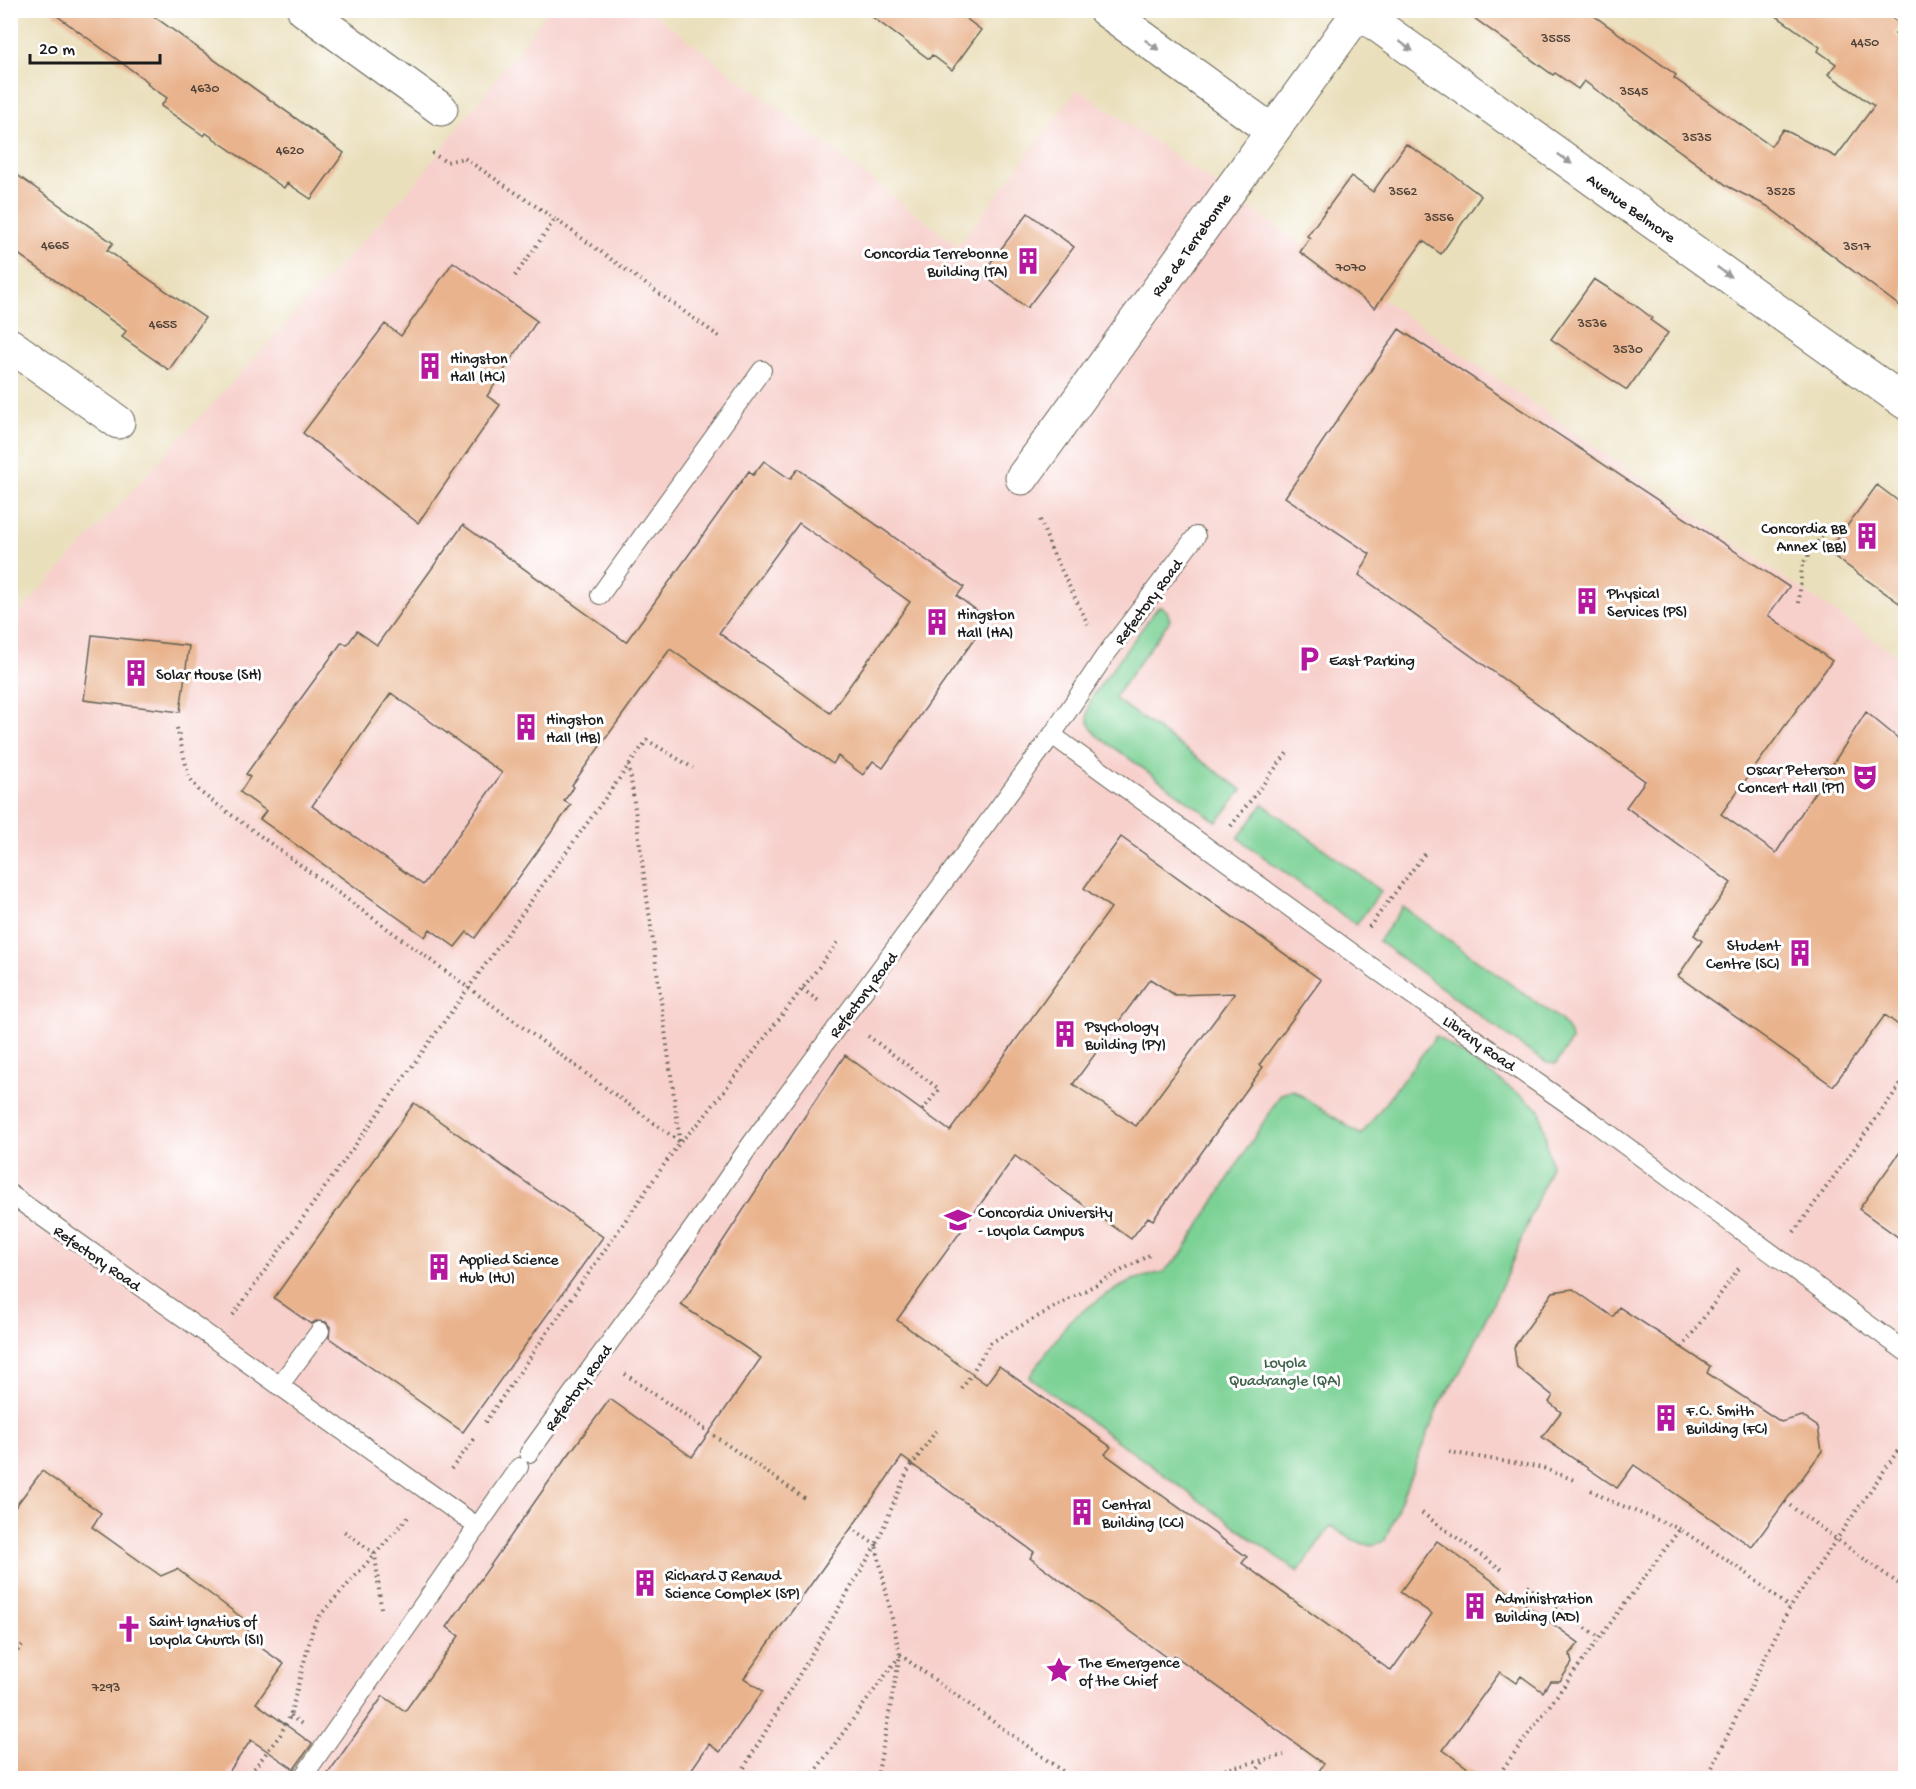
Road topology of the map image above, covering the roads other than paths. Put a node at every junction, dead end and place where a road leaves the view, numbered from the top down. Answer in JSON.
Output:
{"nodes":[{"id":1,"x":304,"y":10,"type":"edge"},
{"id":2,"x":1105,"y":10,"type":"edge"},
{"id":3,"x":1359,"y":11,"type":"edge"},
{"id":4,"x":441,"y":109,"type":"dead end"},
{"id":5,"x":1272,"y":131,"type":"junction"},
{"id":6,"x":10,"y":345,"type":"edge"},
{"id":7,"x":762,"y":370,"type":"dead end"},
{"id":8,"x":1905,"y":403,"type":"edge"},
{"id":9,"x":118,"y":422,"type":"dead end"},
{"id":10,"x":1022,"y":478,"type":"dead end"},
{"id":11,"x":1196,"y":536,"type":"dead end"},
{"id":12,"x":600,"y":595,"type":"dead end"},
{"id":13,"x":1052,"y":735,"type":"junction"},
{"id":14,"x":10,"y":1194,"type":"edge"},
{"id":15,"x":320,"y":1331,"type":"dead end"},
{"id":16,"x":1905,"y":1352,"type":"edge"},
{"id":17,"x":279,"y":1386,"type":"junction"},
{"id":18,"x":478,"y":1527,"type":"junction"},
{"id":19,"x":302,"y":1779,"type":"edge"}],
"edges":[{"from":1,"to":4,"type":"street"},
{"from":2,"to":5,"type":"street","one_way":true},
{"from":3,"to":5,"type":"street","name":"Rue de Terrebonne"},
{"from":3,"to":8,"type":"street","name":"Avenue Belmore","one_way":true},
{"from":5,"to":10,"type":"street","name":"Rue de Terrebonne"},
{"from":6,"to":9,"type":"street"},
{"from":7,"to":12,"type":"lane"},
{"from":11,"to":13,"type":"lane","name":"Refectory Road"},
{"from":13,"to":16,"type":"lane","name":"Library Road"},
{"from":13,"to":18,"type":"lane","name":"Refectory Road"},
{"from":14,"to":17,"type":"lane","name":"Refectory Road"},
{"from":15,"to":17,"type":"lane"},
{"from":17,"to":18,"type":"lane","name":"Refectory Road"},
{"from":18,"to":19,"type":"lane"}]}
